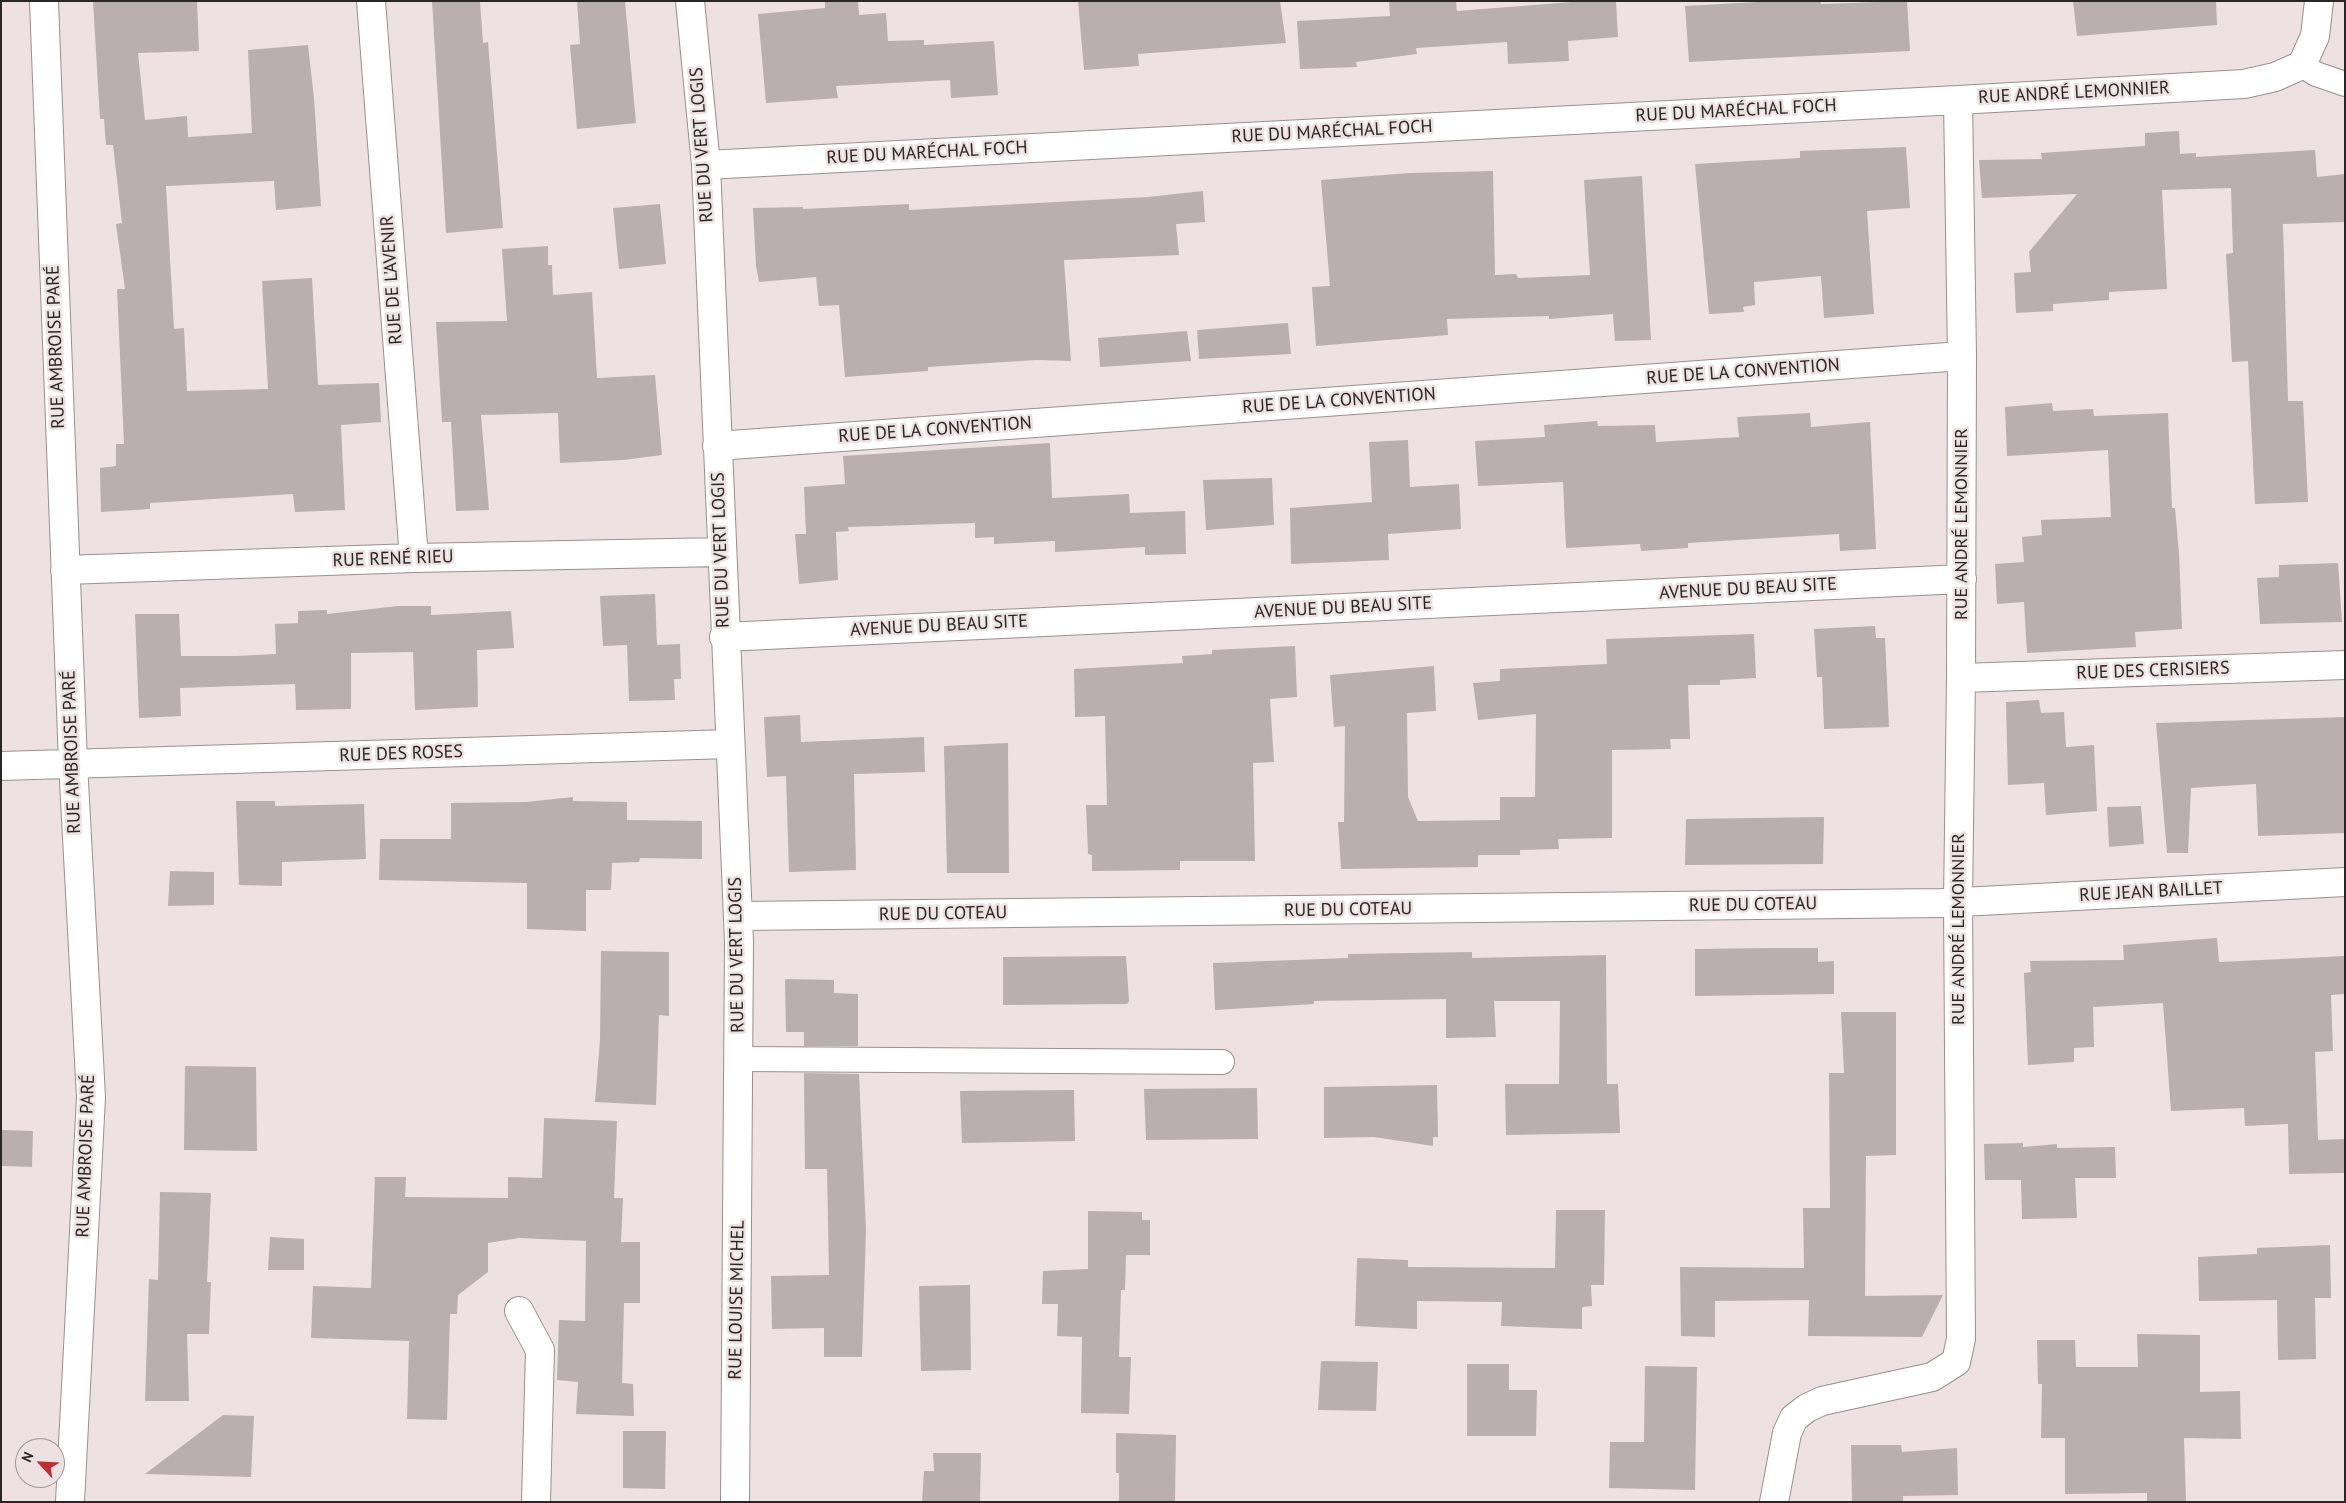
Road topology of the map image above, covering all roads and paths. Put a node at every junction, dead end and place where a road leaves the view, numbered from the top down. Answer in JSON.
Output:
{"nodes":[{"id":1,"x":44,"y":1,"type":"edge"},
{"id":2,"x":371,"y":1,"type":"edge"},
{"id":3,"x":690,"y":1,"type":"edge"},
{"id":4,"x":2319,"y":1,"type":"edge"},
{"id":5,"x":2302,"y":65,"type":"junction"},
{"id":6,"x":2345,"y":84,"type":"edge"},
{"id":7,"x":1958,"y":100,"type":"junction"},
{"id":8,"x":706,"y":165,"type":"junction"},
{"id":9,"x":1962,"y":356,"type":"junction"},
{"id":10,"x":717,"y":446,"type":"junction"},
{"id":11,"x":721,"y":552,"type":"junction"},
{"id":12,"x":414,"y":558,"type":"junction"},
{"id":13,"x":65,"y":570,"type":"junction"},
{"id":14,"x":1962,"y":579,"type":"junction"},
{"id":15,"x":724,"y":636,"type":"junction"},
{"id":16,"x":2345,"y":665,"type":"edge"},
{"id":17,"x":1961,"y":678,"type":"junction"},
{"id":18,"x":730,"y":744,"type":"junction"},
{"id":19,"x":73,"y":763,"type":"junction"},
{"id":20,"x":1,"y":766,"type":"edge"},
{"id":21,"x":2345,"y":882,"type":"edge"},
{"id":22,"x":1958,"y":902,"type":"junction"},
{"id":23,"x":738,"y":916,"type":"junction"},
{"id":24,"x":739,"y":1059,"type":"junction"},
{"id":25,"x":1222,"y":1062,"type":"dead end"},
{"id":26,"x":739,"y":1099,"type":"joint"},
{"id":27,"x":519,"y":1311,"type":"dead end"},
{"id":28,"x":70,"y":1502,"type":"edge"},
{"id":29,"x":536,"y":1502,"type":"edge"},
{"id":30,"x":734,"y":1502,"type":"edge"},
{"id":31,"x":1774,"y":1502,"type":"edge"}],
"edges":[{"from":1,"to":13,"type":"street","name":"RUE AMBROISE PARÉ"},
{"from":2,"to":12,"type":"street","name":"RUE DE L'AVENIR"},
{"from":3,"to":8,"type":"street","name":"RUE DU VERT LOGIS"},
{"from":4,"to":5,"type":"street"},
{"from":5,"to":6,"type":"lane"},
{"from":5,"to":7,"type":"street","name":"RUE ANDRÉ LEMONNIER"},
{"from":7,"to":8,"type":"street","name":"RUE DU MARÉCHAL FOCH"},
{"from":7,"to":9,"type":"street","name":"RUE ANDRÉ LEMONNIER"},
{"from":8,"to":10,"type":"street","name":"RUE DU VERT LOGIS"},
{"from":9,"to":10,"type":"street","name":"RUE DE LA CONVENTION"},
{"from":9,"to":14,"type":"street","name":"RUE ANDRÉ LEMONNIER"},
{"from":10,"to":11,"type":"street","name":"RUE DU VERT LOGIS"},
{"from":11,"to":12,"type":"street","name":"RUE RENÉ RIEU"},
{"from":11,"to":15,"type":"street","name":"RUE DU VERT LOGIS"},
{"from":12,"to":13,"type":"street","name":"RUE RENÉ RIEU"},
{"from":13,"to":19,"type":"street","name":"RUE AMBROISE PARÉ"},
{"from":14,"to":15,"type":"street","name":"AVENUE DU BEAU SITE"},
{"from":14,"to":17,"type":"street","name":"RUE ANDRÉ LEMONNIER"},
{"from":15,"to":18,"type":"street","name":"RUE DU VERT LOGIS"},
{"from":16,"to":17,"type":"street","name":"RUE DES CERISIERS"},
{"from":17,"to":22,"type":"street","name":"RUE ANDRÉ LEMONNIER"},
{"from":18,"to":19,"type":"street","name":"RUE DES ROSES"},
{"from":18,"to":23,"type":"street","name":"RUE DU VERT LOGIS"},
{"from":19,"to":20,"type":"street","name":"RUE DES ROSES"},
{"from":19,"to":28,"type":"street","name":"RUE AMBROISE PARÉ"},
{"from":21,"to":22,"type":"street","name":"RUE JEAN BAILLET"},
{"from":22,"to":23,"type":"street","name":"RUE DU COTEAU"},
{"from":22,"to":31,"type":"street","name":"RUE ANDRÉ LEMONNIER"},
{"from":23,"to":24,"type":"street","name":"RUE DU VERT LOGIS"},
{"from":24,"to":25,"type":"lane"},
{"from":24,"to":26,"type":"street","name":"RUE DU VERT LOGIS"},
{"from":26,"to":30,"type":"street","name":"RUE LOUISE MICHEL"},
{"from":27,"to":29,"type":"street"}]}
